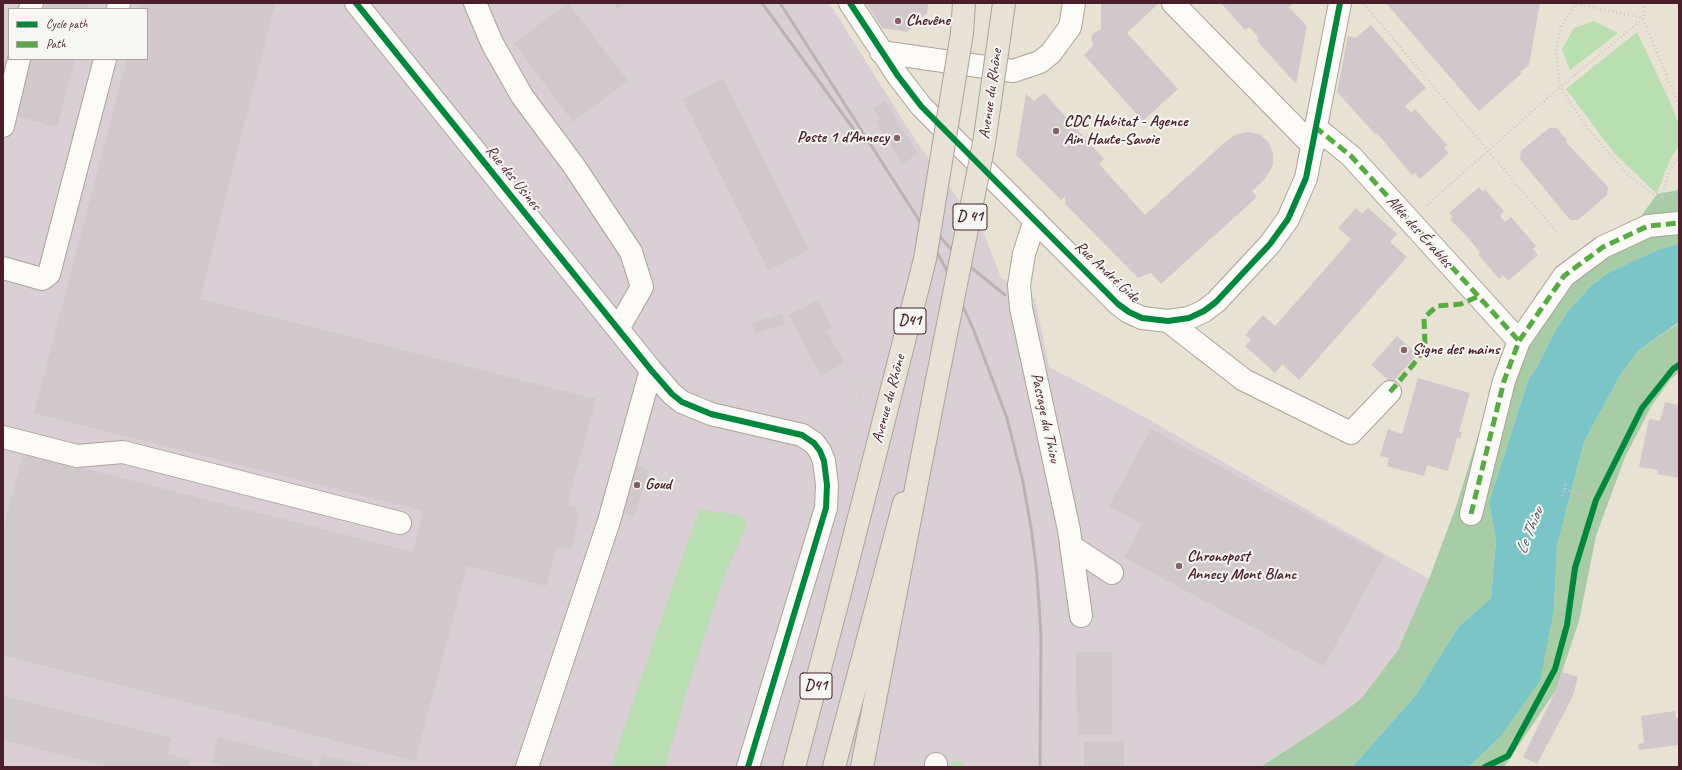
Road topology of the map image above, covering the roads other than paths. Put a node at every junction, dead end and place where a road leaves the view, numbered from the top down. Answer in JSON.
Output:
{"nodes":[{"id":1,"x":356,"y":3,"type":"edge"},
{"id":2,"x":475,"y":3,"type":"edge"},
{"id":3,"x":850,"y":3,"type":"edge"},
{"id":4,"x":964,"y":3,"type":"edge"},
{"id":5,"x":1004,"y":3,"type":"edge"},
{"id":6,"x":1074,"y":3,"type":"edge"},
{"id":7,"x":1173,"y":3,"type":"edge"},
{"id":8,"x":1340,"y":3,"type":"edge"},
{"id":9,"x":882,"y":52,"type":"junction"},
{"id":10,"x":18,"y":60,"type":"edge"},
{"id":11,"x":105,"y":60,"type":"edge"},
{"id":12,"x":3,"y":126,"type":"edge"},
{"id":13,"x":1314,"y":136,"type":"junction"},
{"id":14,"x":1036,"y":220,"type":"junction"},
{"id":15,"x":1679,"y":223,"type":"edge"},
{"id":16,"x":3,"y":268,"type":"edge"},
{"id":17,"x":1168,"y":321,"type":"junction"},
{"id":18,"x":618,"y":329,"type":"junction"},
{"id":19,"x":1519,"y":341,"type":"junction"},
{"id":20,"x":651,"y":370,"type":"junction"},
{"id":21,"x":1390,"y":392,"type":"dead end"},
{"id":22,"x":934,"y":395,"type":"junction"},
{"id":23,"x":3,"y":437,"type":"edge"},
{"id":24,"x":1471,"y":514,"type":"dead end"},
{"id":25,"x":400,"y":523,"type":"dead end"},
{"id":26,"x":1071,"y":546,"type":"junction"},
{"id":27,"x":1112,"y":573,"type":"dead end"},
{"id":28,"x":1081,"y":616,"type":"dead end"},
{"id":29,"x":526,"y":767,"type":"edge"},
{"id":30,"x":748,"y":767,"type":"edge"},
{"id":31,"x":794,"y":767,"type":"edge"},
{"id":32,"x":834,"y":767,"type":"edge"},
{"id":33,"x":862,"y":767,"type":"edge"}],
"edges":[{"from":1,"to":18,"type":"street","name":"Rue des Usines"},
{"from":2,"to":18,"type":"street"},
{"from":3,"to":9,"type":"street","name":"Rue André Gide"},
{"from":4,"to":31,"type":"main road","name":"Avenue du Rhône","number":"D41","bridge":true},
{"from":5,"to":22,"type":"main road","name":"Avenue du Rhône","number":"D 41","bridge":true},
{"from":6,"to":9,"type":"street"},
{"from":7,"to":13,"type":"street"},
{"from":8,"to":13,"type":"street","name":"Rue André Gide"},
{"from":9,"to":14,"type":"street","name":"Rue André Gide"},
{"from":10,"to":12,"type":"street"},
{"from":11,"to":16,"type":"street"},
{"from":13,"to":17,"type":"street","name":"Rue André Gide"},
{"from":13,"to":19,"type":"street","name":"Allée des Érables"},
{"from":14,"to":17,"type":"street","name":"Rue André Gide"},
{"from":14,"to":26,"type":"street","name":"Passage du Thiou"},
{"from":15,"to":19,"type":"street"},
{"from":17,"to":21,"type":"street"},
{"from":18,"to":20,"type":"street","name":"Rue des Usines"},
{"from":19,"to":24,"type":"street"},
{"from":20,"to":29,"type":"street"},
{"from":20,"to":30,"type":"street","name":"Rue des Usines"},
{"from":22,"to":32,"type":"main road","name":"Avenue du Rhône"},
{"from":22,"to":33,"type":"main road"},
{"from":23,"to":25,"type":"street"},
{"from":26,"to":27,"type":"street"},
{"from":26,"to":28,"type":"street","name":"Passage du Thiou"}]}
